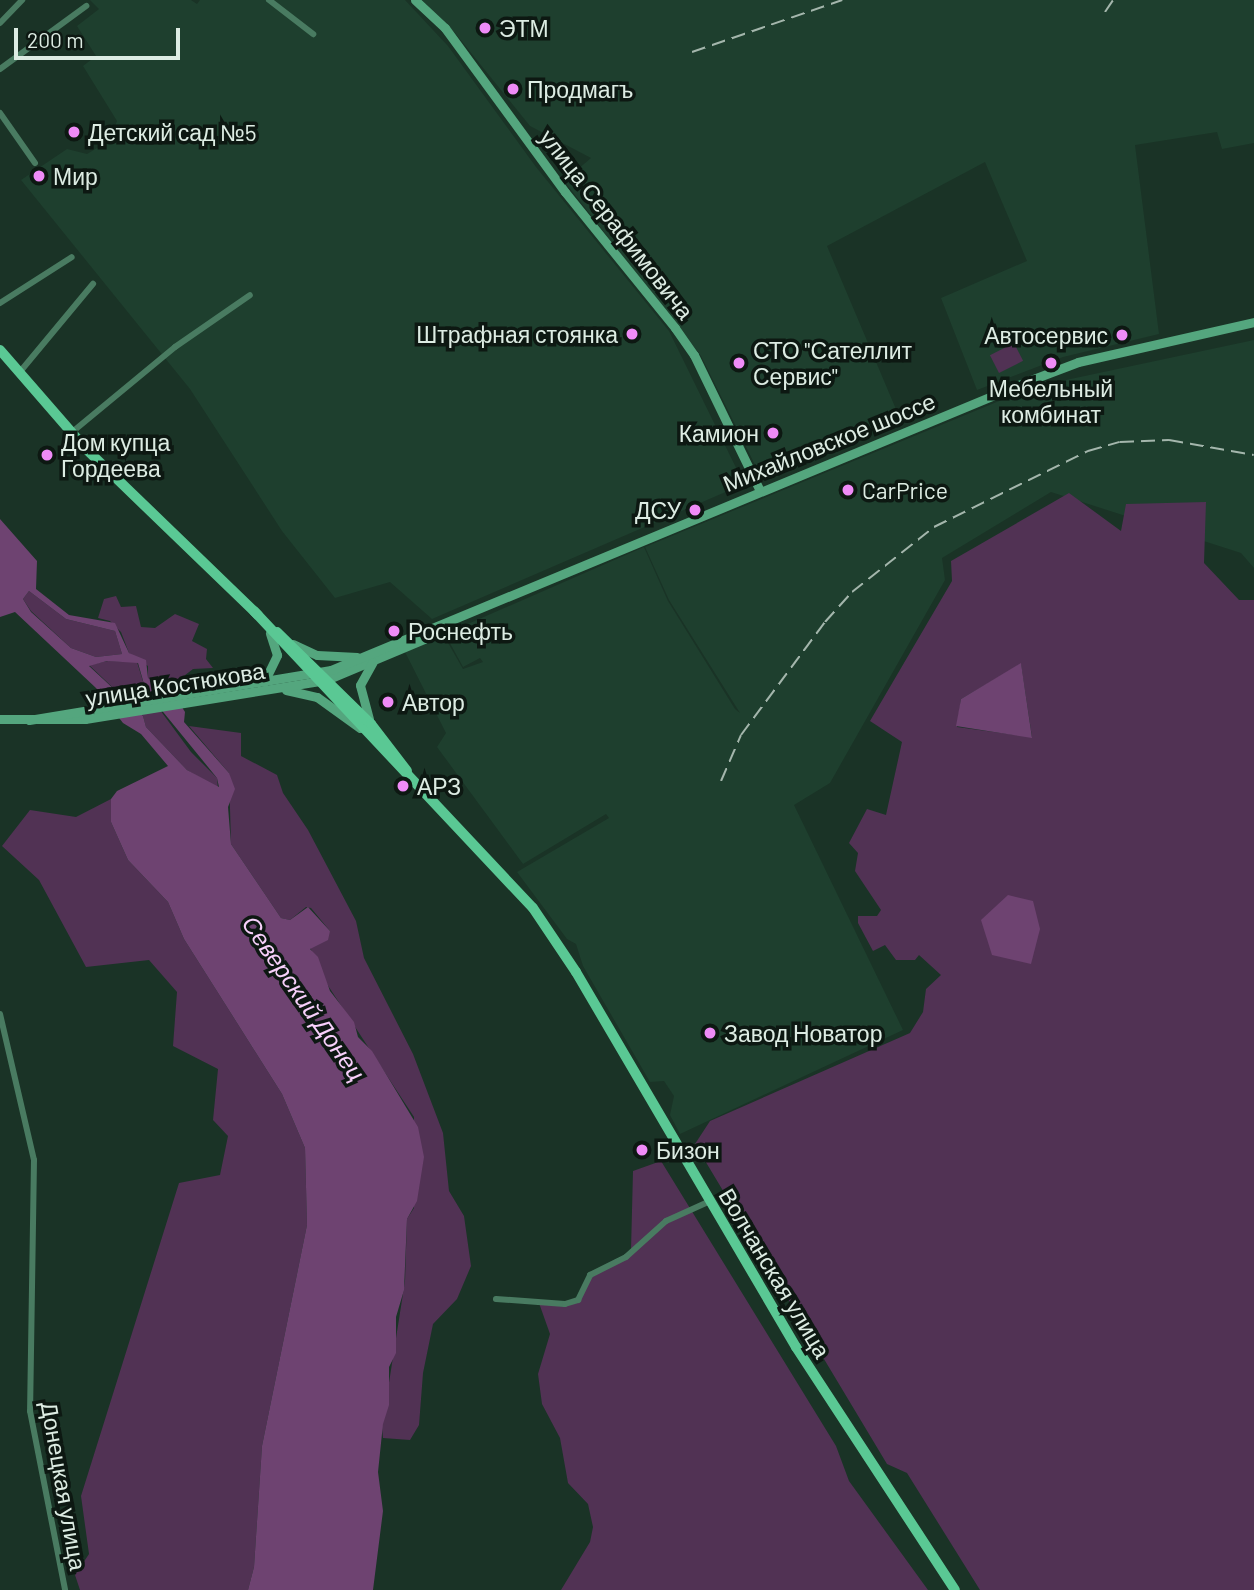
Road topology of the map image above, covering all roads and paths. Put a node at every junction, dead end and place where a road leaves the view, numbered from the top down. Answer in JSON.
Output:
{"nodes":[{"id":1,"x":22,"y":0,"type":"edge"},
{"id":2,"x":269,"y":0,"type":"edge"},
{"id":3,"x":415,"y":0,"type":"edge"},
{"id":4,"x":86,"y":6,"type":"dead end"},
{"id":5,"x":0,"y":23,"type":"edge"},
{"id":6,"x":313,"y":34,"type":"dead end"},
{"id":7,"x":0,"y":69,"type":"edge"},
{"id":8,"x":0,"y":113,"type":"edge"},
{"id":9,"x":35,"y":163,"type":"dead end"},
{"id":10,"x":72,"y":257,"type":"dead end"},
{"id":11,"x":93,"y":284,"type":"dead end"},
{"id":12,"x":250,"y":295,"type":"dead end"},
{"id":13,"x":0,"y":303,"type":"edge"},
{"id":14,"x":1254,"y":322,"type":"edge"},
{"id":15,"x":0,"y":350,"type":"edge"},
{"id":16,"x":19,"y":373,"type":"junction"},
{"id":17,"x":72,"y":433,"type":"junction"},
{"id":18,"x":760,"y":491,"type":"junction"},
{"id":19,"x":254,"y":611,"type":"junction"},
{"id":20,"x":430,"y":632,"type":"junction"},
{"id":21,"x":270,"y":633,"type":"junction"},
{"id":22,"x":288,"y":642,"type":"junction"},
{"id":23,"x":362,"y":657,"type":"junction"},
{"id":24,"x":374,"y":660,"type":"junction"},
{"id":25,"x":318,"y":677,"type":"junction"},
{"id":26,"x":262,"y":686,"type":"junction"},
{"id":27,"x":0,"y":719,"type":"edge"},
{"id":28,"x":371,"y":724,"type":"junction"},
{"id":29,"x":360,"y":728,"type":"junction"},
{"id":30,"x":411,"y":777,"type":"junction"},
{"id":31,"x":0,"y":1014,"type":"edge"},
{"id":32,"x":710,"y":1201,"type":"junction"},
{"id":33,"x":496,"y":1299,"type":"dead end"},
{"id":34,"x":65,"y":1590,"type":"edge"},
{"id":35,"x":955,"y":1590,"type":"edge"}],
"edges":[{"from":1,"to":5,"type":"street"},
{"from":2,"to":6,"type":"street"},
{"from":3,"to":18,"type":"main road","name":"улица Серафимовича"},
{"from":4,"to":7,"type":"street"},
{"from":8,"to":9,"type":"street"},
{"from":10,"to":13,"type":"street"},
{"from":11,"to":16,"type":"street"},
{"from":12,"to":17,"type":"street"},
{"from":14,"to":18,"type":"main road","name":"Михайловское шоссе"},
{"from":15,"to":16,"type":"main road","name":"Волчанская улица"},
{"from":16,"to":17,"type":"main road","name":"Волчанская улица"},
{"from":17,"to":19,"type":"main road","name":"Волчанская улица"},
{"from":18,"to":20,"type":"main road","name":"Михайловское шоссе"},
{"from":19,"to":21,"type":"main road","name":"Волчанская улица"},
{"from":19,"to":22,"type":"main road","name":"Волчанская улица"},
{"from":20,"to":23,"type":"main road","name":"Михайловское шоссе"},
{"from":20,"to":24,"type":"main road","name":"Михайловское шоссе"},
{"from":21,"to":25,"type":"main road","name":"Волчанская улица"},
{"from":21,"to":26,"type":"main road"},
{"from":22,"to":23,"type":"main road"},
{"from":22,"to":25,"type":"main road","name":"Волчанская улица"},
{"from":23,"to":25,"type":"main road","name":"Михайловское шоссе"},
{"from":24,"to":25,"type":"main road","name":"Михайловское шоссе"},
{"from":24,"to":28,"type":"main road"},
{"from":25,"to":26,"type":"main road","name":"улица Костюкова"},
{"from":25,"to":28,"type":"main road","name":"Волчанская улица"},
{"from":25,"to":29,"type":"main road","name":"Волчанская улица"},
{"from":26,"to":27,"type":"main road","name":"улица Костюкова"},
{"from":26,"to":29,"type":"main road"},
{"from":28,"to":30,"type":"main road","name":"Волчанская улица"},
{"from":29,"to":30,"type":"main road","name":"Волчанская улица"},
{"from":30,"to":32,"type":"main road","name":"Волчанская улица"},
{"from":31,"to":34,"type":"street","name":"Донецкая улица"},
{"from":32,"to":33,"type":"street"},
{"from":32,"to":35,"type":"main road","name":"Волчанская улица"}]}
